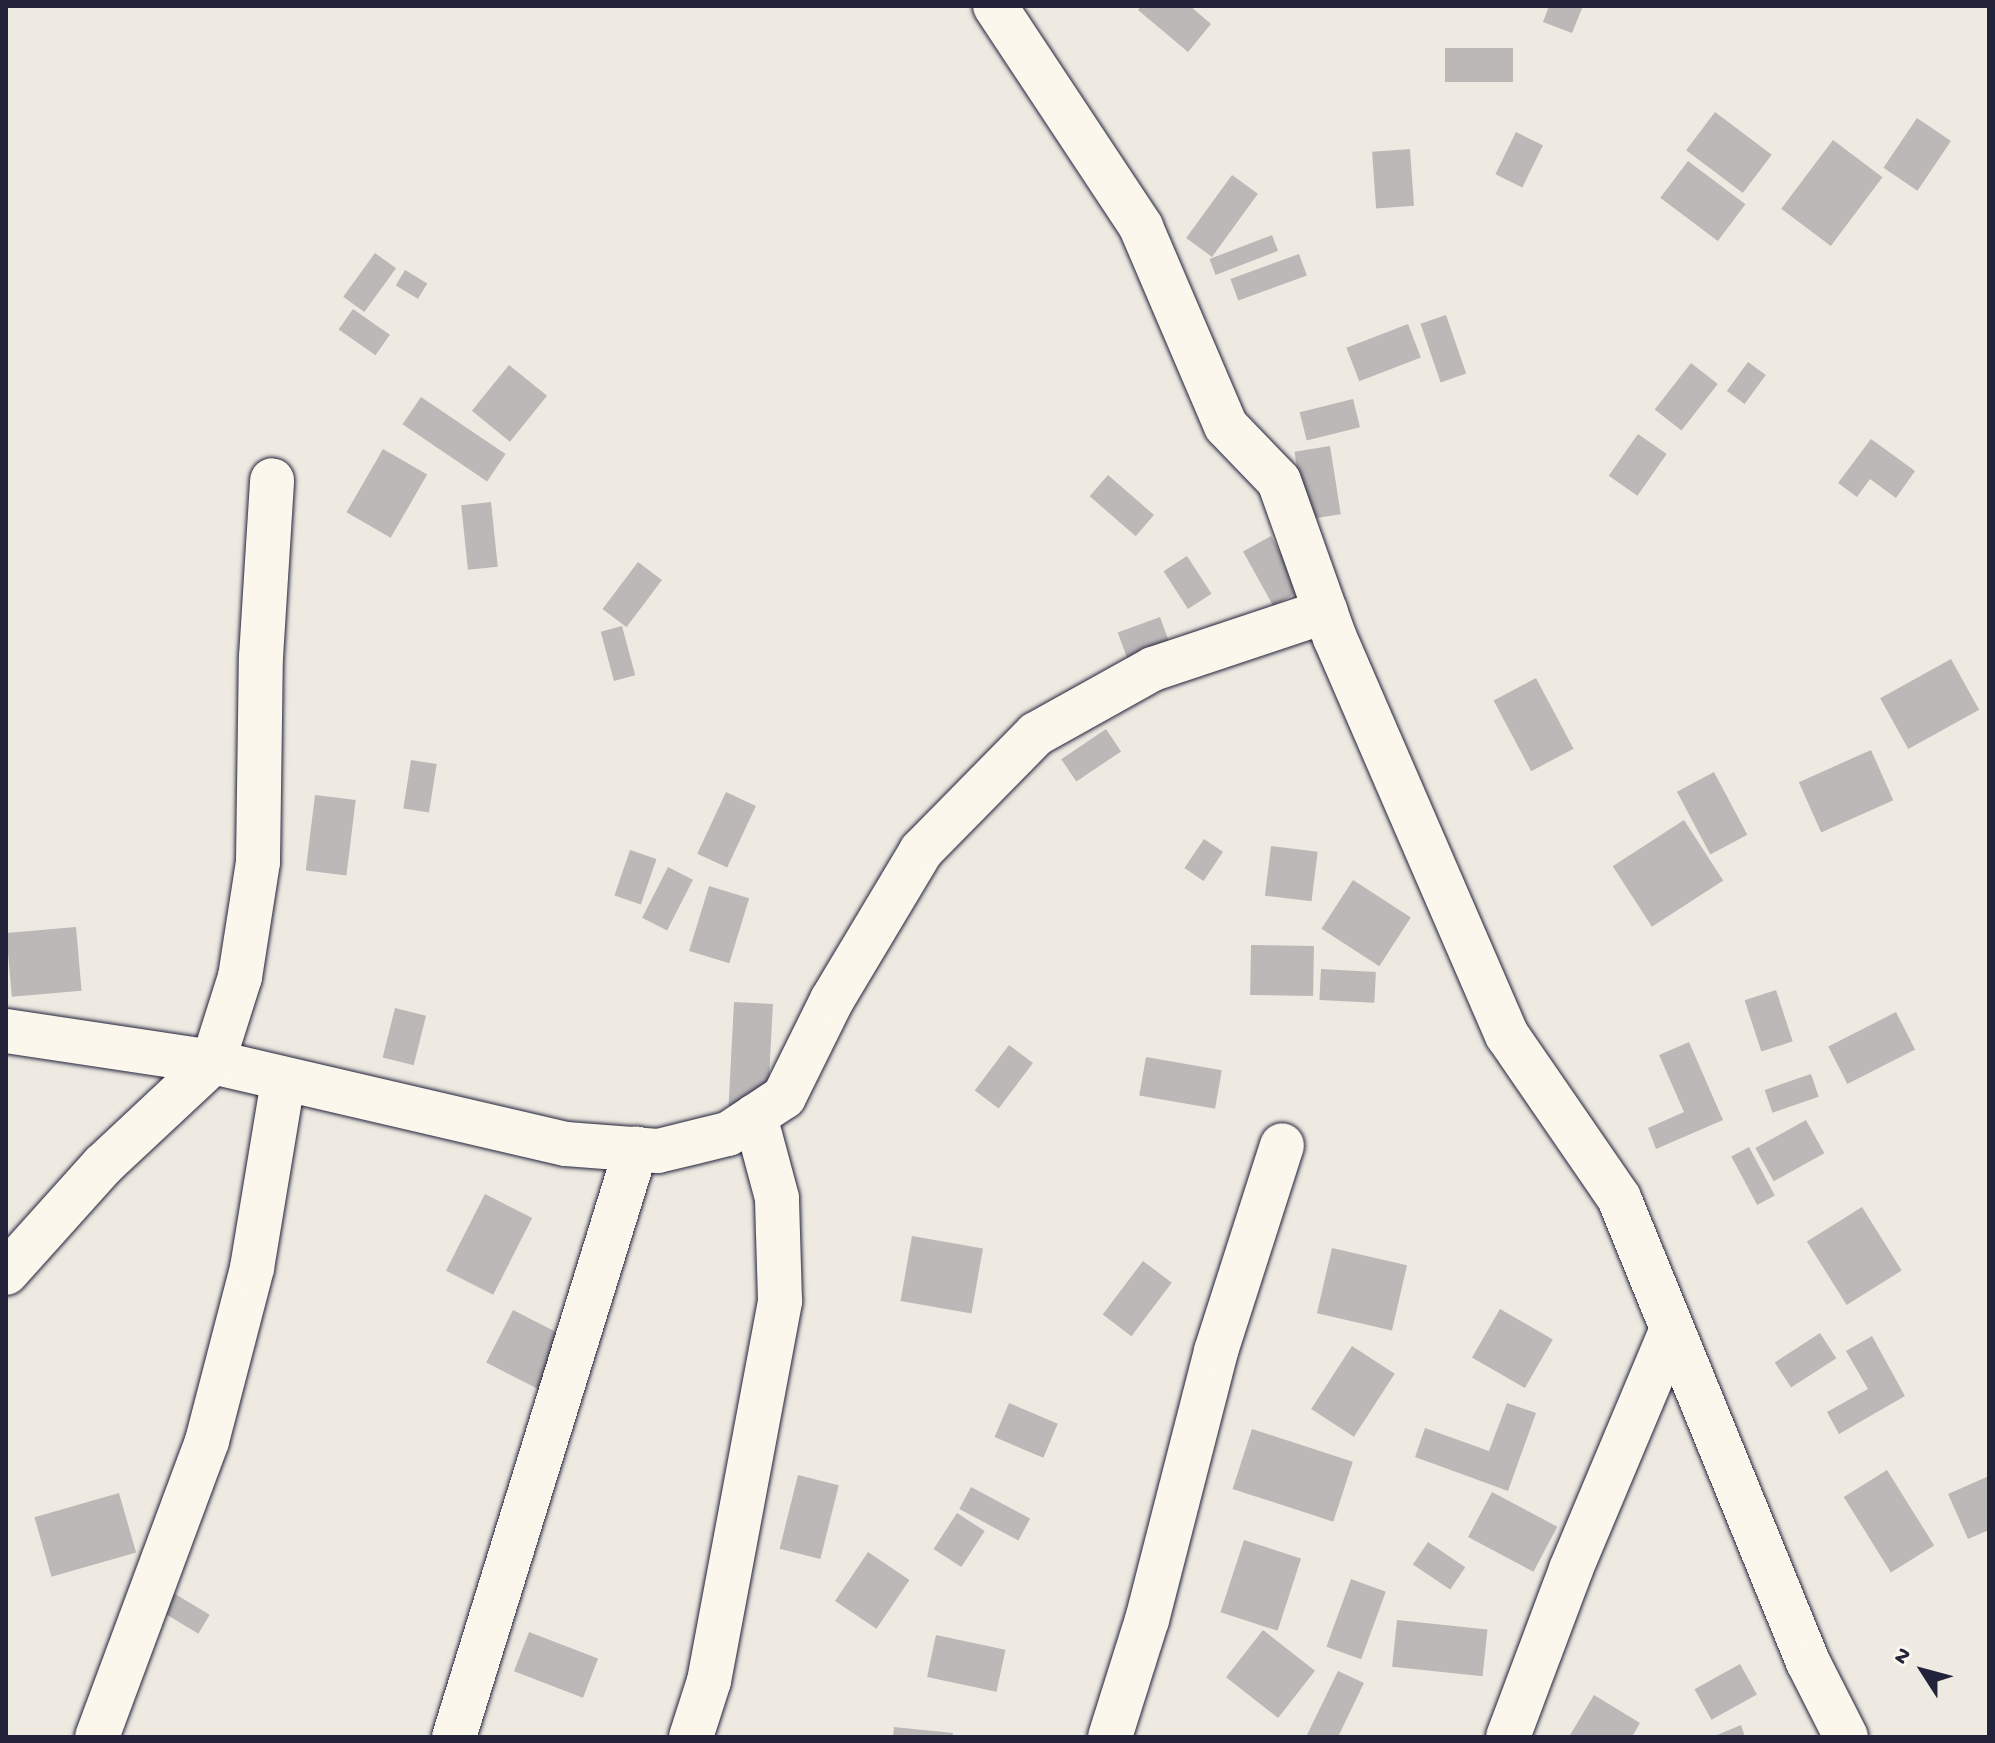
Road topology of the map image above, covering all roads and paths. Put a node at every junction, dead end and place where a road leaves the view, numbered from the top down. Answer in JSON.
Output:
{"nodes":[{"id":1,"x":995,"y":6,"type":"edge"},
{"id":2,"x":272,"y":480,"type":"dead end"},
{"id":3,"x":1326,"y":611,"type":"junction"},
{"id":4,"x":6,"y":1031,"type":"edge"},
{"id":5,"x":213,"y":1062,"type":"junction"},
{"id":6,"x":283,"y":1080,"type":"junction"},
{"id":7,"x":755,"y":1116,"type":"junction"},
{"id":8,"x":1282,"y":1145,"type":"dead end"},
{"id":9,"x":636,"y":1149,"type":"junction"},
{"id":10,"x":6,"y":1273,"type":"edge"},
{"id":11,"x":1672,"y":1329,"type":"junction"},
{"id":12,"x":97,"y":1737,"type":"edge"},
{"id":13,"x":454,"y":1737,"type":"edge"},
{"id":14,"x":691,"y":1737,"type":"edge"},
{"id":15,"x":1110,"y":1737,"type":"edge"},
{"id":16,"x":1508,"y":1737,"type":"edge"},
{"id":17,"x":1846,"y":1737,"type":"edge"}],
"edges":[{"from":1,"to":3,"type":"street"},
{"from":2,"to":5,"type":"street"},
{"from":3,"to":7,"type":"street"},
{"from":3,"to":11,"type":"street"},
{"from":4,"to":5,"type":"street"},
{"from":5,"to":6,"type":"street"},
{"from":5,"to":10,"type":"street"},
{"from":6,"to":9,"type":"street"},
{"from":6,"to":12,"type":"street"},
{"from":7,"to":9,"type":"street"},
{"from":7,"to":14,"type":"street"},
{"from":8,"to":15,"type":"street"},
{"from":9,"to":13,"type":"street"},
{"from":11,"to":16,"type":"street"},
{"from":11,"to":17,"type":"street"}]}
